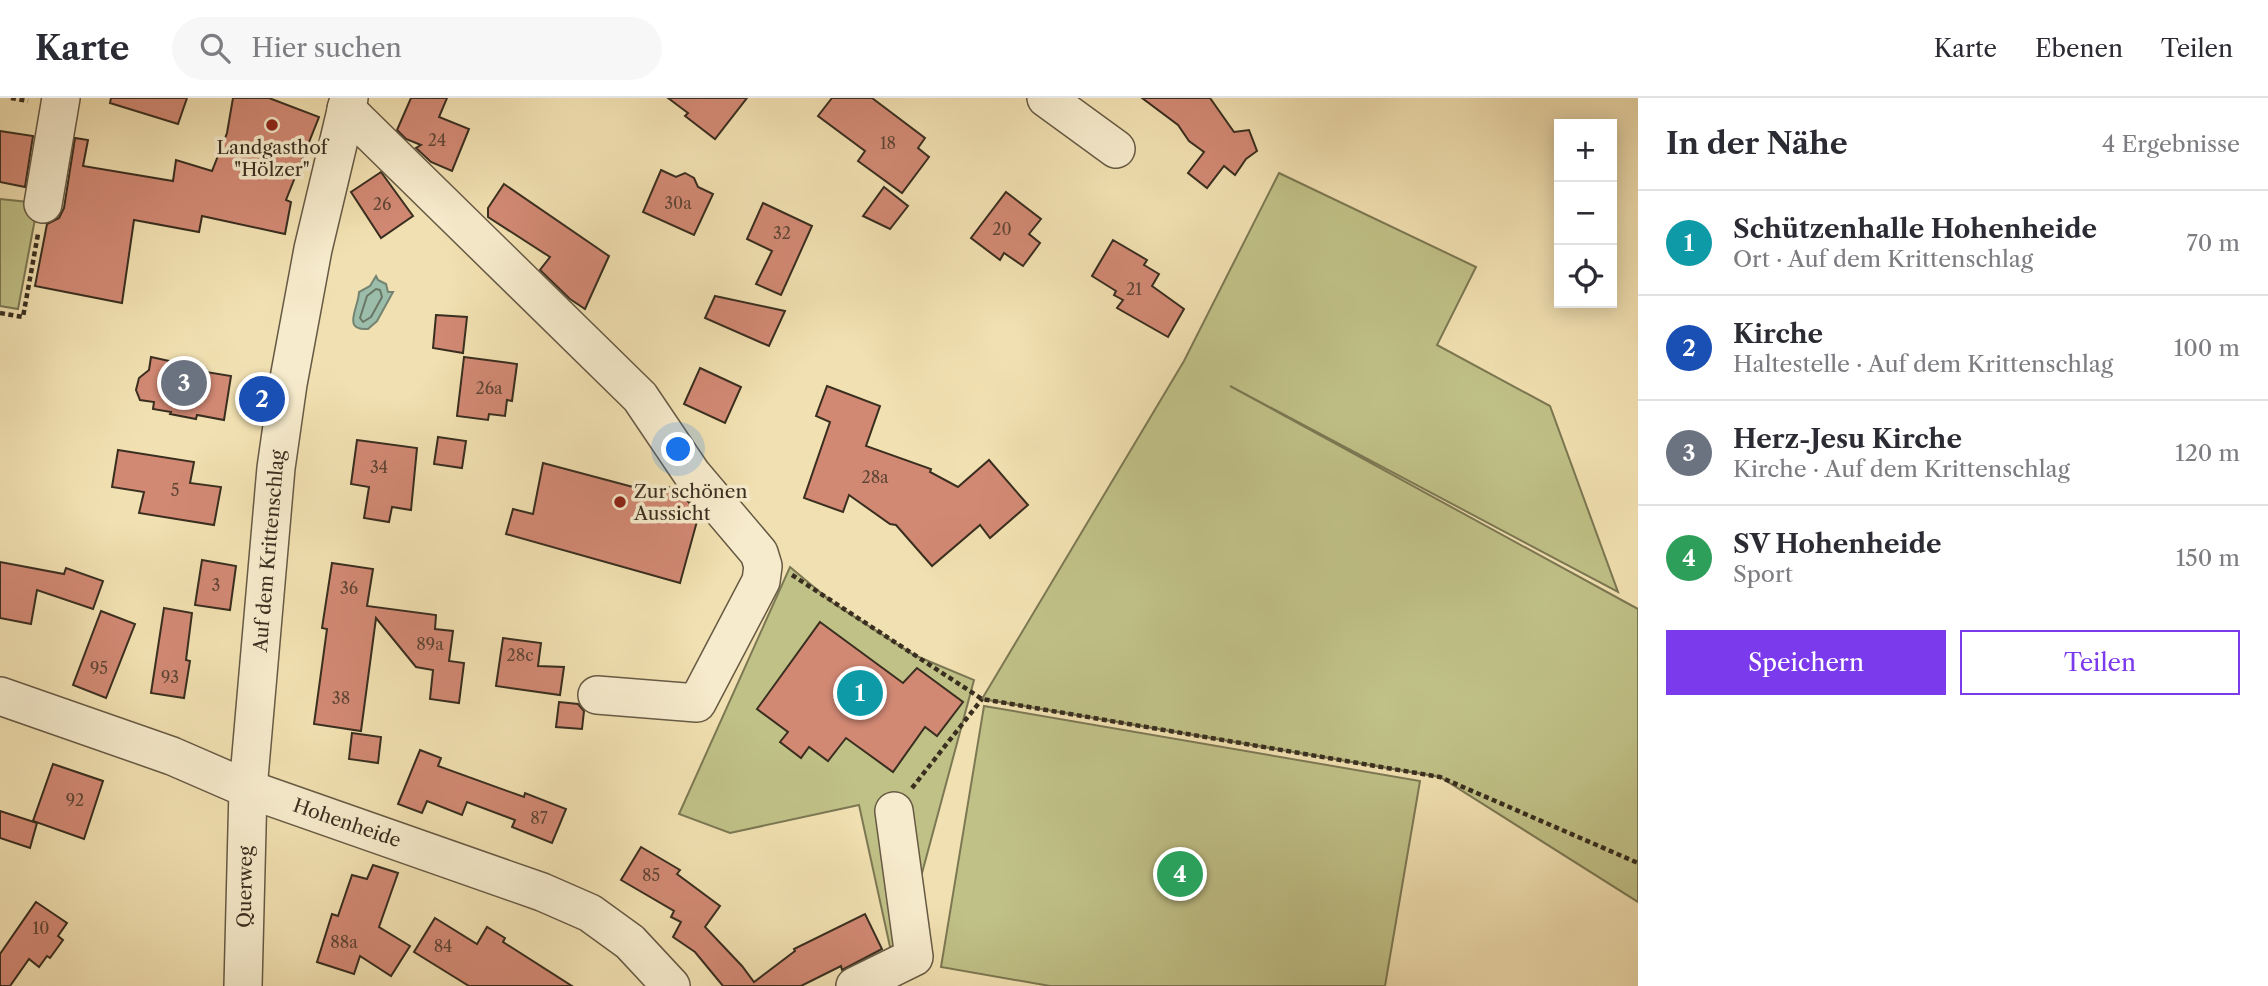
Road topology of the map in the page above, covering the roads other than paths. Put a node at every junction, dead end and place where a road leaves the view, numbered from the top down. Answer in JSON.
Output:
{"nodes":[{"id":1,"x":61,"y":98,"type":"edge"},
{"id":2,"x":1046,"y":98,"type":"edge"},
{"id":3,"x":348,"y":103,"type":"edge"},
{"id":4,"x":1116,"y":149,"type":"dead end"},
{"id":5,"x":43,"y":204,"type":"road end"},
{"id":6,"x":597,"y":695,"type":"dead end"},
{"id":7,"x":0,"y":696,"type":"edge"},
{"id":8,"x":248,"y":789,"type":"junction"},
{"id":9,"x":894,"y":811,"type":"road end"},
{"id":10,"x":243,"y":986,"type":"edge"},
{"id":11,"x":671,"y":986,"type":"edge"},
{"id":12,"x":855,"y":986,"type":"edge"}],
"edges":[{"from":1,"to":5,"type":"street"},
{"from":2,"to":4,"type":"street"},
{"from":3,"to":6,"type":"street","name":"Auf dem Krittenschlag"},
{"from":3,"to":8,"type":"street","name":"Auf dem Krittenschlag"},
{"from":7,"to":8,"type":"street","name":"Hohenheide"},
{"from":8,"to":10,"type":"street","name":"Querweg"},
{"from":8,"to":11,"type":"street","name":"Hohenheide"},
{"from":9,"to":12,"type":"street"}]}
